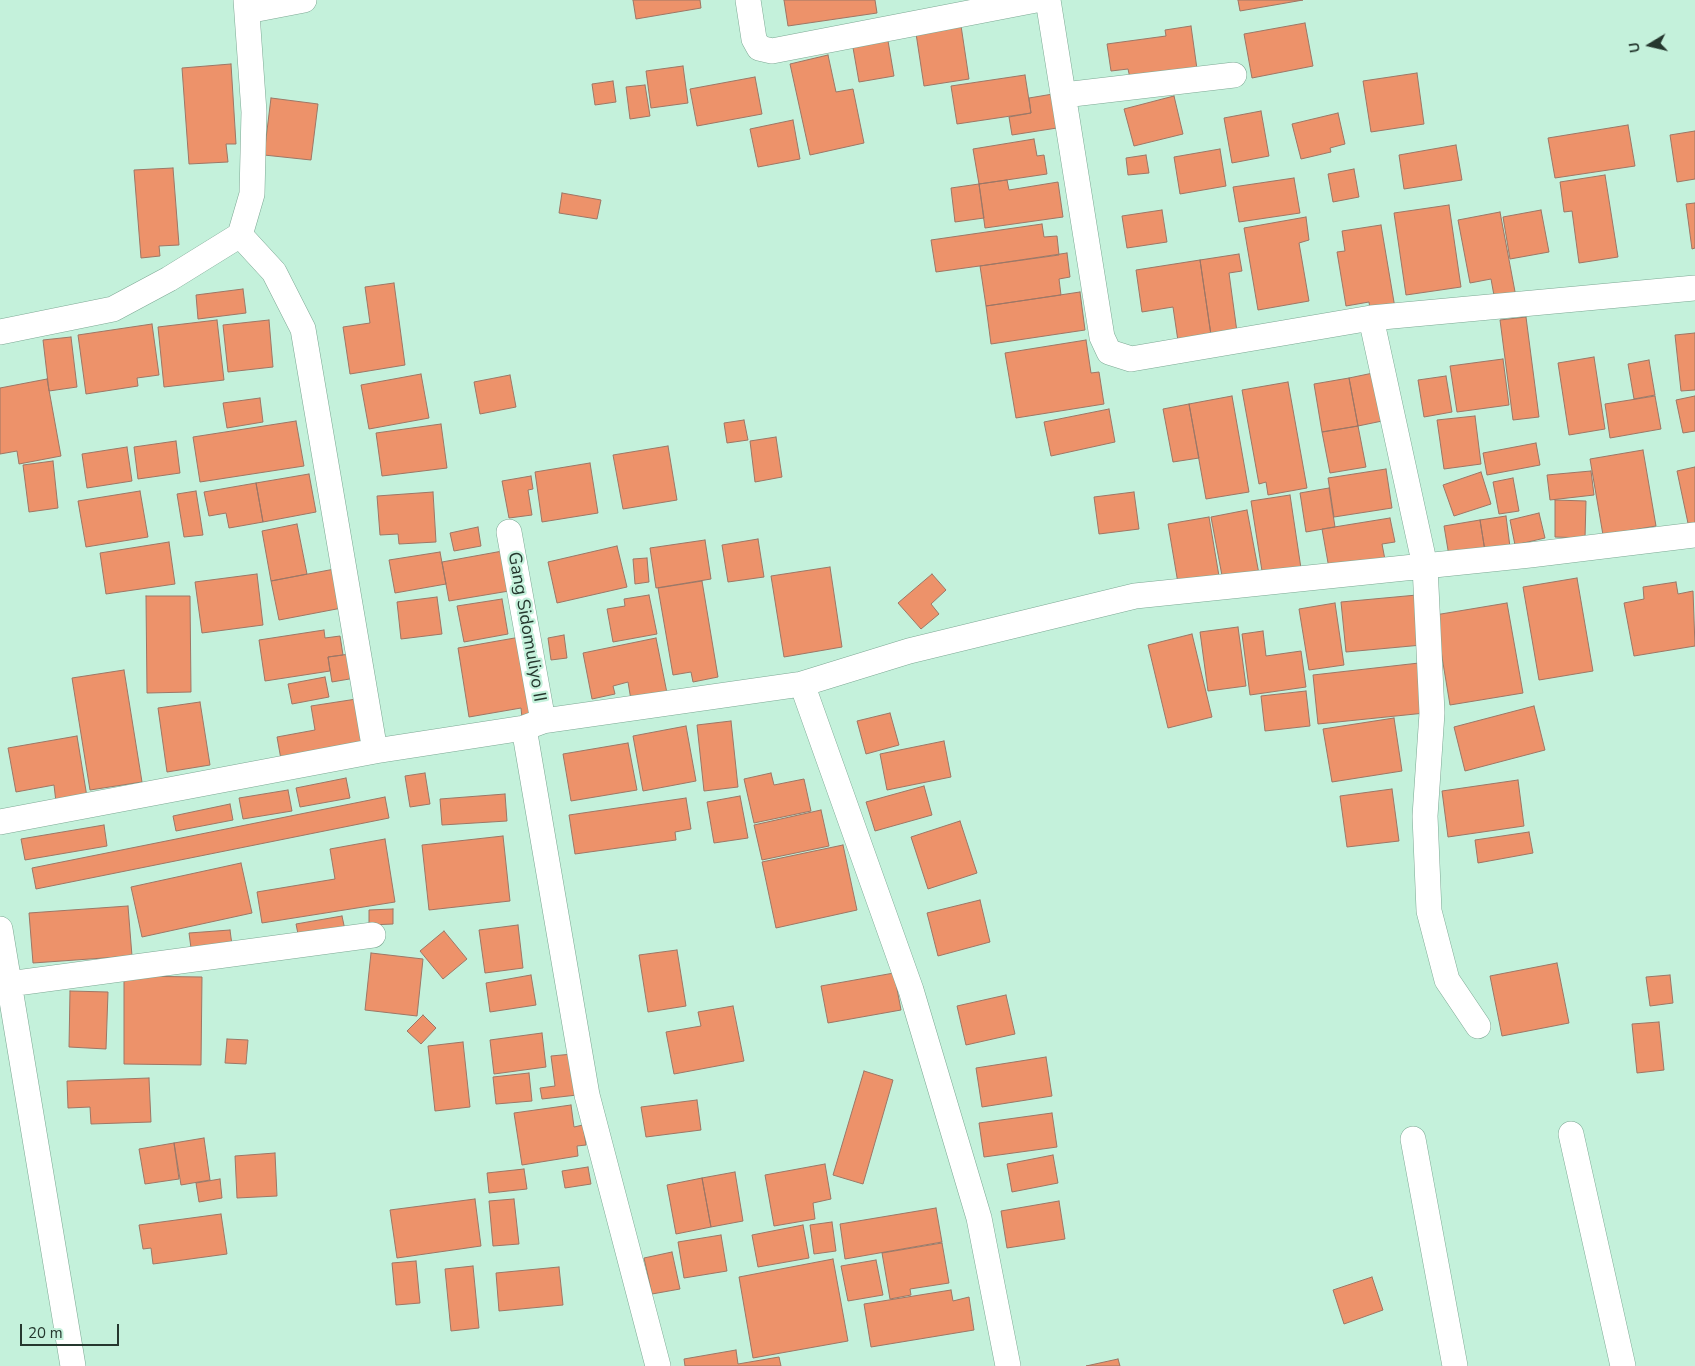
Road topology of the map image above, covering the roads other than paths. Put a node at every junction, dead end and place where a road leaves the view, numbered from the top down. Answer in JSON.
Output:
{"nodes":[{"id":1,"x":304,"y":0,"type":"edge"},
{"id":2,"x":748,"y":0,"type":"edge"},
{"id":3,"x":1036,"y":0,"type":"edge"},
{"id":4,"x":1048,"y":0,"type":"edge"},
{"id":5,"x":247,"y":5,"type":"edge"},
{"id":6,"x":1234,"y":75,"type":"dead end"},
{"id":7,"x":1064,"y":95,"type":"junction"},
{"id":8,"x":240,"y":235,"type":"junction"},
{"id":9,"x":1695,"y":288,"type":"edge"},
{"id":10,"x":1371,"y":318,"type":"junction"},
{"id":11,"x":0,"y":332,"type":"edge"},
{"id":12,"x":509,"y":532,"type":"dead end"},
{"id":13,"x":1695,"y":535,"type":"edge"},
{"id":14,"x":1425,"y":566,"type":"junction"},
{"id":15,"x":802,"y":684,"type":"junction"},
{"id":16,"x":534,"y":724,"type":"junction"},
{"id":17,"x":375,"y":751,"type":"junction"},
{"id":18,"x":0,"y":822,"type":"edge"},
{"id":19,"x":0,"y":929,"type":"edge"},
{"id":20,"x":373,"y":935,"type":"dead end"},
{"id":21,"x":4,"y":981,"type":"edge"},
{"id":22,"x":1478,"y":1026,"type":"dead end"},
{"id":23,"x":1571,"y":1134,"type":"dead end"},
{"id":24,"x":1413,"y":1139,"type":"dead end"},
{"id":25,"x":73,"y":1366,"type":"edge"},
{"id":26,"x":658,"y":1366,"type":"edge"},
{"id":27,"x":1008,"y":1366,"type":"edge"},
{"id":28,"x":1456,"y":1366,"type":"edge"},
{"id":29,"x":1623,"y":1366,"type":"edge"}],
"edges":[{"from":1,"to":5,"type":"street"},
{"from":2,"to":3,"type":"street"},
{"from":4,"to":7,"type":"street"},
{"from":5,"to":8,"type":"street"},
{"from":6,"to":7,"type":"street"},
{"from":7,"to":10,"type":"street"},
{"from":8,"to":11,"type":"street"},
{"from":8,"to":17,"type":"street"},
{"from":9,"to":10,"type":"street"},
{"from":10,"to":14,"type":"street"},
{"from":12,"to":16,"type":"street","name":"Gang Sidomuliyo II"},
{"from":13,"to":14,"type":"street"},
{"from":14,"to":15,"type":"street"},
{"from":14,"to":22,"type":"street"},
{"from":15,"to":16,"type":"street"},
{"from":15,"to":27,"type":"street"},
{"from":16,"to":17,"type":"street"},
{"from":16,"to":26,"type":"street","name":"Gang Sidomuliyo II"},
{"from":17,"to":18,"type":"street"},
{"from":19,"to":21,"type":"street"},
{"from":20,"to":21,"type":"street"},
{"from":21,"to":25,"type":"street"},
{"from":23,"to":29,"type":"street"},
{"from":24,"to":28,"type":"street"}]}
